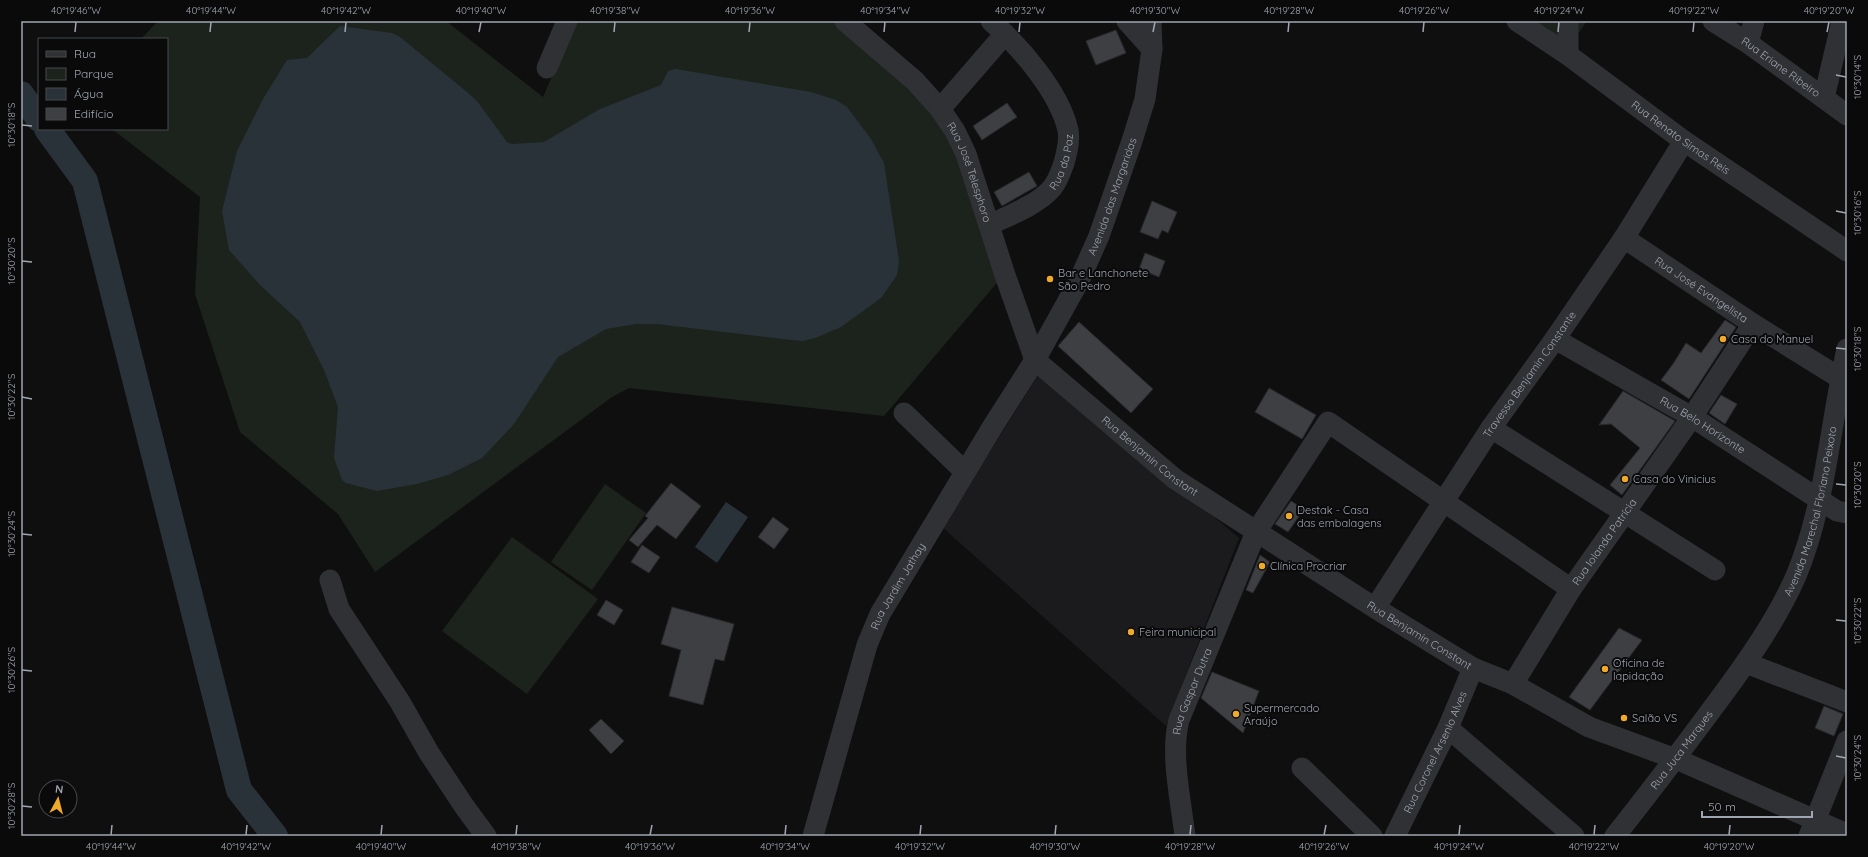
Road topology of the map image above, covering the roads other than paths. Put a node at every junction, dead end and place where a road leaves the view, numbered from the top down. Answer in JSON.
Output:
{"nodes":[{"id":1,"x":567,"y":21,"type":"edge"},
{"id":2,"x":845,"y":21,"type":"edge"},
{"id":3,"x":1127,"y":21,"type":"edge"},
{"id":4,"x":1151,"y":21,"type":"edge"},
{"id":5,"x":1517,"y":21,"type":"edge"},
{"id":6,"x":1568,"y":21,"type":"edge"},
{"id":7,"x":1712,"y":21,"type":"edge"},
{"id":8,"x":1754,"y":21,"type":"edge"},
{"id":9,"x":1842,"y":21,"type":"edge"},
{"id":10,"x":998,"y":27,"type":"edge"},
{"id":11,"x":1748,"y":43,"type":"junction"},
{"id":12,"x":1152,"y":49,"type":"junction"},
{"id":13,"x":1568,"y":55,"type":"junction"},
{"id":14,"x":547,"y":68,"type":"dead end"},
{"id":15,"x":1824,"y":98,"type":"junction"},
{"id":16,"x":940,"y":110,"type":"junction"},
{"id":17,"x":1847,"y":115,"type":"edge"},
{"id":18,"x":1684,"y":140,"type":"junction"},
{"id":19,"x":989,"y":225,"type":"junction"},
{"id":20,"x":1624,"y":238,"type":"junction"},
{"id":21,"x":1847,"y":251,"type":"edge"},
{"id":22,"x":1753,"y":324,"type":"junction"},
{"id":23,"x":1555,"y":339,"type":"junction"},
{"id":24,"x":1035,"y":360,"type":"junction"},
{"id":25,"x":1845,"y":363,"type":"edge"},
{"id":26,"x":904,"y":413,"type":"dead end"},
{"id":27,"x":1692,"y":418,"type":"junction"},
{"id":28,"x":1491,"y":428,"type":"junction"},
{"id":29,"x":965,"y":472,"type":"junction"},
{"id":30,"x":1819,"y":500,"type":"junction"},
{"id":31,"x":1442,"y":501,"type":"junction"},
{"id":32,"x":1624,"y":513,"type":"junction"},
{"id":33,"x":1847,"y":513,"type":"edge"},
{"id":34,"x":1256,"y":532,"type":"junction"},
{"id":35,"x":1715,"y":570,"type":"dead end"},
{"id":36,"x":330,"y":580,"type":"dead end"},
{"id":37,"x":1571,"y":589,"type":"junction"},
{"id":38,"x":1375,"y":608,"type":"junction"},
{"id":39,"x":1746,"y":663,"type":"junction"},
{"id":40,"x":1474,"y":668,"type":"junction"},
{"id":41,"x":1513,"y":684,"type":"junction"},
{"id":42,"x":1847,"y":702,"type":"edge"},
{"id":43,"x":1448,"y":728,"type":"junction"},
{"id":44,"x":1847,"y":741,"type":"edge"},
{"id":45,"x":1676,"y":759,"type":"junction"},
{"id":46,"x":1302,"y":768,"type":"dead end"},
{"id":47,"x":1812,"y":828,"type":"edge"},
{"id":48,"x":1847,"y":834,"type":"edge"},
{"id":49,"x":486,"y":836,"type":"edge"},
{"id":50,"x":813,"y":836,"type":"edge"},
{"id":51,"x":1185,"y":836,"type":"edge"},
{"id":52,"x":1372,"y":836,"type":"edge"},
{"id":53,"x":1395,"y":836,"type":"edge"},
{"id":54,"x":1574,"y":836,"type":"edge"},
{"id":55,"x":1615,"y":836,"type":"edge"}],
"edges":[{"from":1,"to":14,"type":"street"},
{"from":2,"to":16,"type":"street","name":"Rua José Telesphoro"},
{"from":3,"to":12,"type":"street"},
{"from":4,"to":12,"type":"street","name":"Avenida das Margaridas"},
{"from":5,"to":13,"type":"street","name":"Rua Renato Simas Reis"},
{"from":6,"to":13,"type":"street"},
{"from":7,"to":11,"type":"street","name":"Rua Eriane Ribeiro"},
{"from":8,"to":11,"type":"street"},
{"from":9,"to":15,"type":"street"},
{"from":10,"to":16,"type":"street","name":"Rua da Paz"},
{"from":10,"to":19,"type":"street","name":"Rua da Paz"},
{"from":11,"to":15,"type":"street","name":"Rua Eriane Ribeiro"},
{"from":12,"to":24,"type":"street","name":"Avenida das Margaridas"},
{"from":13,"to":18,"type":"street","name":"Rua Renato Simas Reis"},
{"from":15,"to":17,"type":"street","name":"Rua Eriane Ribeiro"},
{"from":16,"to":19,"type":"street","name":"Rua José Telesphoro"},
{"from":18,"to":20,"type":"street","name":"Travessa Benjamin Constante"},
{"from":18,"to":21,"type":"street","name":"Rua Renato Simas Reis"},
{"from":19,"to":24,"type":"street","name":"Rua José Telesphoro"},
{"from":20,"to":22,"type":"street","name":"Rua José Evangelista"},
{"from":20,"to":23,"type":"street","name":"Travessa Benjamin Constante"},
{"from":22,"to":25,"type":"street","name":"Rua José Evangelista"},
{"from":22,"to":27,"type":"street","name":"Rua Iolanda Patrícia"},
{"from":23,"to":27,"type":"street","name":"Rua Belo Horizonte"},
{"from":23,"to":28,"type":"street","name":"Travessa Benjamin Constante"},
{"from":24,"to":29,"type":"street","name":"Rua Jardim Jathay"},
{"from":24,"to":34,"type":"street","name":"Rua Benjamin Constant"},
{"from":25,"to":30,"type":"street","name":"Avenida Marechal Floriano Peixoto"},
{"from":26,"to":29,"type":"street"},
{"from":27,"to":30,"type":"street","name":"Rua Belo Horizonte"},
{"from":27,"to":32,"type":"street","name":"Rua Iolanda Patrícia"},
{"from":28,"to":31,"type":"street","name":"Travessa Benjamin Constante"},
{"from":28,"to":32,"type":"street"},
{"from":29,"to":50,"type":"street","name":"Rua Jardim Jathay"},
{"from":30,"to":33,"type":"street","name":"Rua Belo Horizonte"},
{"from":30,"to":39,"type":"street","name":"Avenida Marechal Floriano Peixoto"},
{"from":31,"to":34,"type":"street","name":"Rua Gaspar Dutra"},
{"from":31,"to":37,"type":"street"},
{"from":31,"to":38,"type":"street","name":"Travessa Benjamin Constante"},
{"from":32,"to":35,"type":"street"},
{"from":32,"to":37,"type":"street","name":"Rua Iolanda Patrícia"},
{"from":34,"to":38,"type":"street","name":"Rua Benjamin Constant"},
{"from":34,"to":51,"type":"street","name":"Rua Gaspar Dutra"},
{"from":36,"to":49,"type":"street"},
{"from":37,"to":41,"type":"street","name":"Rua Iolanda Patrícia"},
{"from":38,"to":40,"type":"street","name":"Rua Benjamin Constant"},
{"from":39,"to":42,"type":"street"},
{"from":39,"to":45,"type":"street","name":"Rua Juca Marques"},
{"from":40,"to":41,"type":"street","name":"Rua Benjamin Constant"},
{"from":40,"to":43,"type":"street","name":"Rua Coronel Arsenio Alves"},
{"from":41,"to":45,"type":"street","name":"Rua Benjamin Constant"},
{"from":43,"to":53,"type":"street","name":"Rua Coronel Arsenio Alves"},
{"from":43,"to":54,"type":"street"},
{"from":44,"to":47,"type":"street"},
{"from":45,"to":47,"type":"street","name":"Rua Benjamin Constant"},
{"from":45,"to":55,"type":"street","name":"Rua Juca Marques"},
{"from":46,"to":52,"type":"street"},
{"from":47,"to":48,"type":"street","name":"Rua Benjamin Constant"}]}
